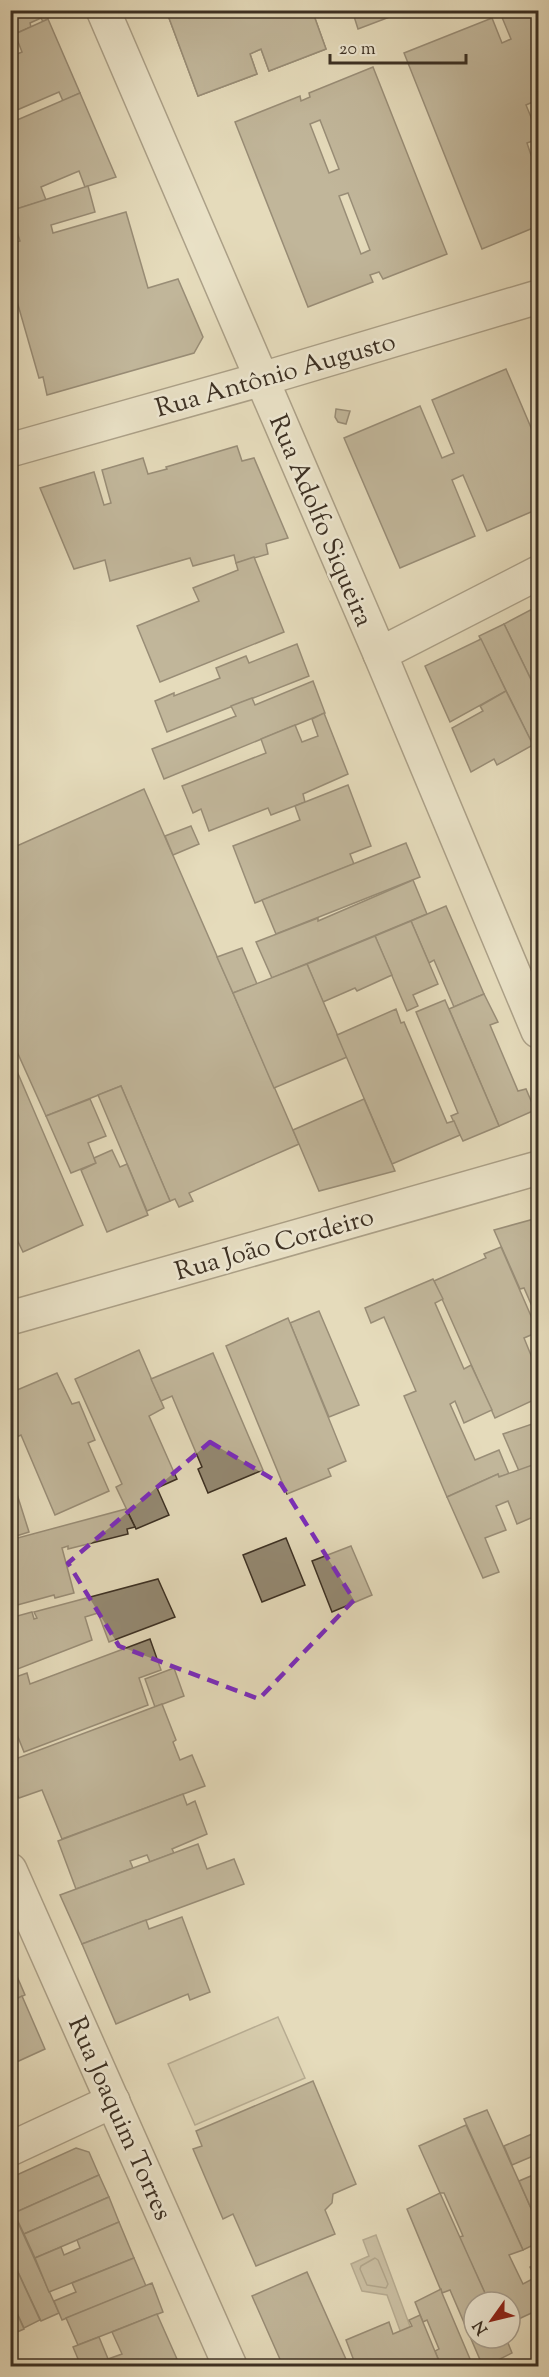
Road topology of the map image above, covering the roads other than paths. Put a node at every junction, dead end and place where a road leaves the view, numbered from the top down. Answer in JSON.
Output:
{"nodes":[{"id":1,"x":103,"y":10,"type":"edge"},
{"id":2,"x":538,"y":297,"type":"edge"},
{"id":3,"x":262,"y":379,"type":"junction"},
{"id":4,"x":10,"y":450,"type":"edge"},
{"id":5,"x":538,"y":573,"type":"edge"},
{"id":6,"x":380,"y":654,"type":"junction"},
{"id":7,"x":538,"y":1031,"type":"edge"},
{"id":8,"x":538,"y":1168,"type":"edge"},
{"id":9,"x":10,"y":1318,"type":"edge"},
{"id":10,"x":10,"y":1870,"type":"edge"},
{"id":11,"x":113,"y":2101,"type":"junction"},
{"id":12,"x":10,"y":2149,"type":"edge"},
{"id":13,"x":230,"y":2367,"type":"edge"}],
"edges":[{"from":1,"to":3,"type":"street","name":"Rua Adolfo Siqueira"},
{"from":2,"to":3,"type":"street","name":"Rua Antônio Augusto"},
{"from":3,"to":4,"type":"street","name":"Rua Antônio Augusto"},
{"from":3,"to":6,"type":"street","name":"Rua Adolfo Siqueira"},
{"from":5,"to":6,"type":"street"},
{"from":6,"to":7,"type":"street","name":"Rua Adolfo Siqueira"},
{"from":8,"to":9,"type":"street","name":"Rua João Cordeiro"},
{"from":10,"to":11,"type":"street","name":"Rua Joaquim Torres"},
{"from":11,"to":12,"type":"street"},
{"from":11,"to":13,"type":"street","name":"Rua Joaquim Torres"}]}
